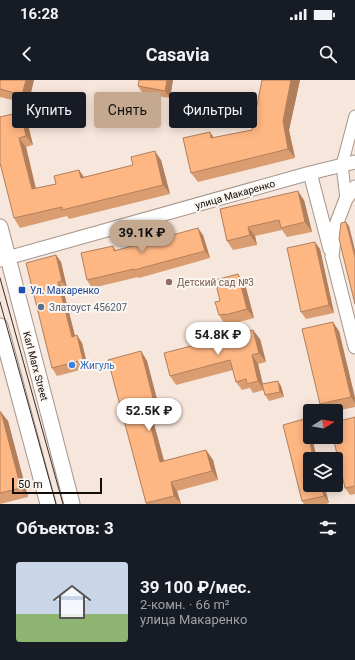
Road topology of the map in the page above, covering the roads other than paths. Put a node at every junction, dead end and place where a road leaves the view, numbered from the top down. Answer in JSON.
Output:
{"nodes":[{"id":1,"x":355,"y":116,"type":"edge"},
{"id":2,"x":355,"y":162,"type":"edge"},
{"id":3,"x":342,"y":165,"type":"junction"},
{"id":4,"x":310,"y":173,"type":"junction"},
{"id":5,"x":355,"y":187,"type":"edge"},
{"id":6,"x":346,"y":199,"type":"junction"},
{"id":7,"x":0,"y":227,"type":"edge"},
{"id":8,"x":332,"y":256,"type":"junction"},
{"id":9,"x":4,"y":259,"type":"edge"},
{"id":10,"x":0,"y":326,"type":"edge"},
{"id":11,"x":355,"y":347,"type":"edge"},
{"id":12,"x":48,"y":504,"type":"edge"},
{"id":13,"x":72,"y":504,"type":"edge"}],
"edges":[{"from":1,"to":3,"type":"street"},
{"from":2,"to":3,"type":"street","name":"улица Макаренко"},
{"from":3,"to":4,"type":"street","name":"улица Макаренко"},
{"from":3,"to":6,"type":"street"},
{"from":4,"to":8,"type":"street"},
{"from":4,"to":9,"type":"street","name":"улица Макаренко"},
{"from":5,"to":6,"type":"street"},
{"from":6,"to":8,"type":"street"},
{"from":7,"to":9,"type":"main road","name":"Karl Marx Street"},
{"from":8,"to":11,"type":"street"},
{"from":9,"to":13,"type":"main road","name":"Karl Marx Street"},
{"from":10,"to":12,"type":"main road"}]}
